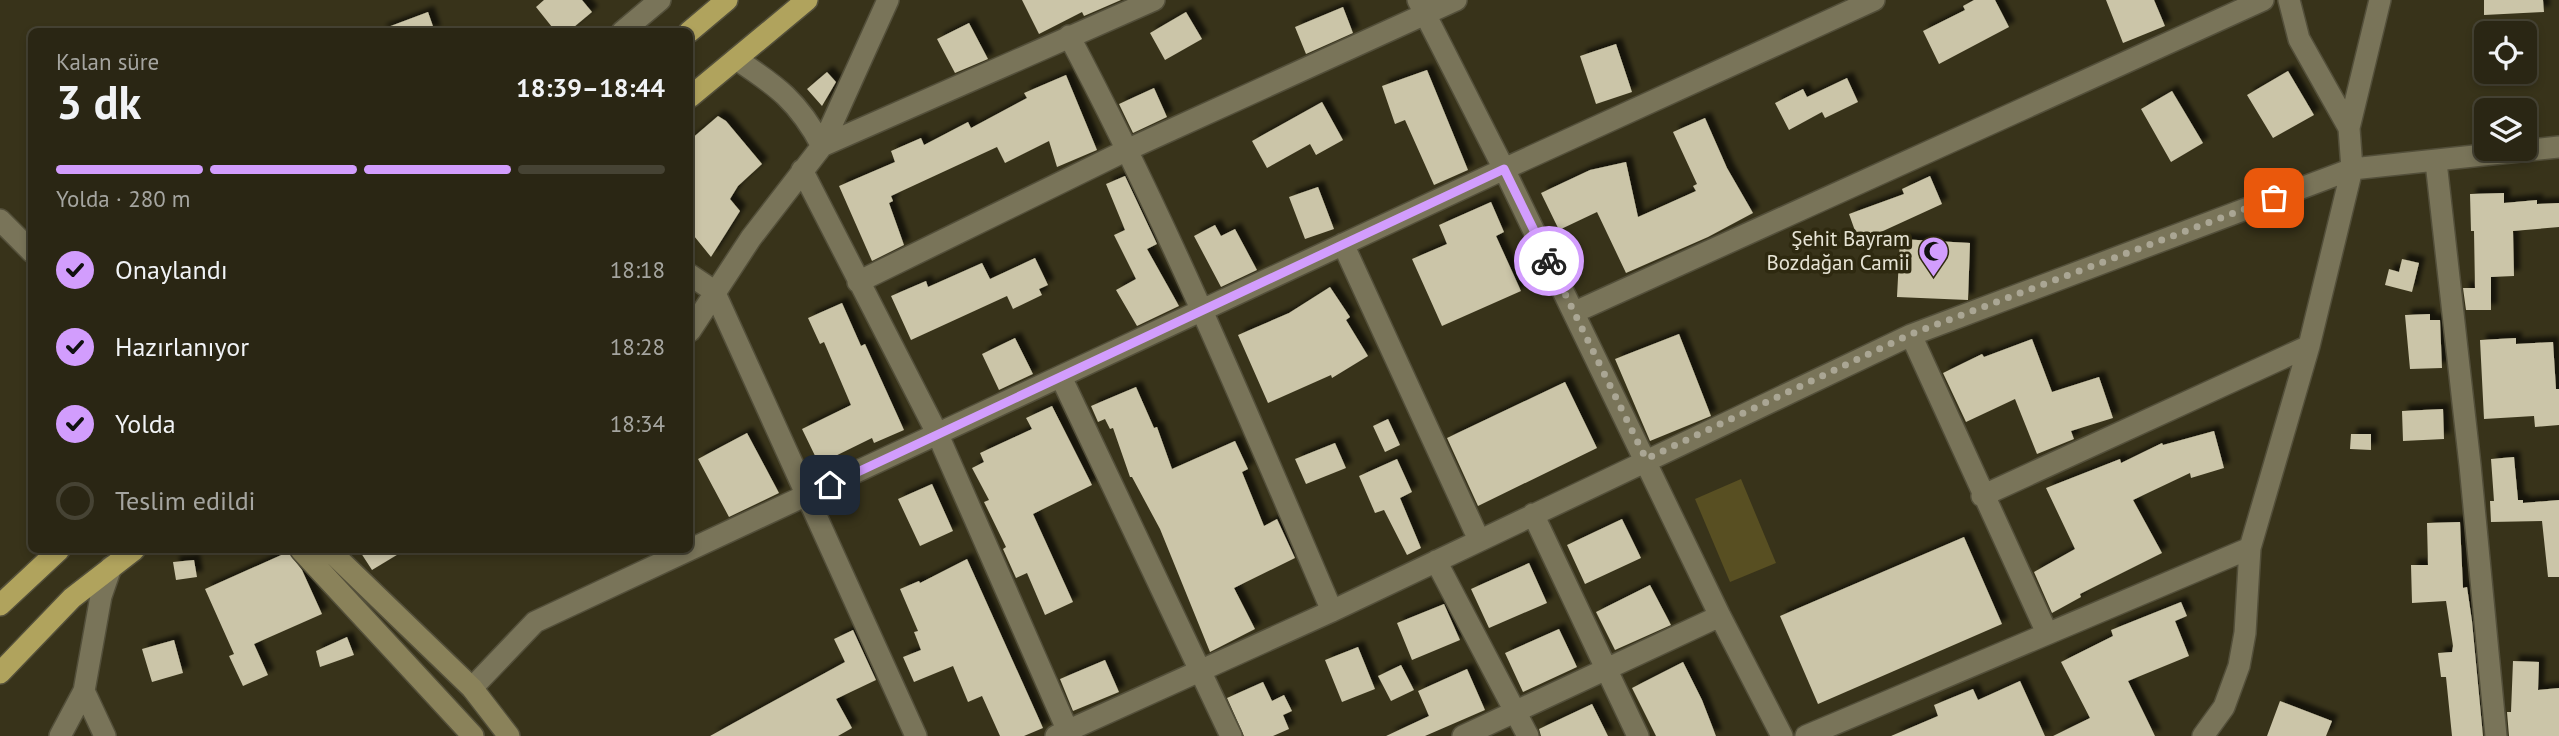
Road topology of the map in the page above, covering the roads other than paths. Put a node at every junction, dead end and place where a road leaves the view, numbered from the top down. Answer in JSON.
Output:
{"nodes":[{"id":1,"x":660,"y":0,"type":"edge"},
{"id":2,"x":727,"y":0,"type":"edge"},
{"id":3,"x":807,"y":0,"type":"edge"},
{"id":4,"x":888,"y":0,"type":"edge"},
{"id":5,"x":1456,"y":0,"type":"edge"},
{"id":6,"x":1874,"y":0,"type":"edge"},
{"id":7,"x":2263,"y":0,"type":"edge"},
{"id":8,"x":2289,"y":0,"type":"edge"},
{"id":9,"x":2380,"y":0,"type":"edge"},
{"id":10,"x":1143,"y":2,"type":"edge"},
{"id":11,"x":1422,"y":7,"type":"edge"},
{"id":12,"x":627,"y":28,"type":"edge"},
{"id":13,"x":693,"y":29,"type":"edge"},
{"id":14,"x":1069,"y":36,"type":"junction"},
{"id":15,"x":736,"y":59,"type":"junction"},
{"id":16,"x":693,"y":95,"type":"edge"},
{"id":17,"x":2349,"y":128,"type":"junction"},
{"id":18,"x":822,"y":146,"type":"junction"},
{"id":19,"x":2559,"y":147,"type":"edge"},
{"id":20,"x":1129,"y":149,"type":"junction"},
{"id":21,"x":2436,"y":162,"type":"junction"},
{"id":22,"x":1504,"y":169,"type":"junction"},
{"id":23,"x":2352,"y":169,"type":"junction"},
{"id":24,"x":802,"y":170,"type":"junction"},
{"id":25,"x":0,"y":220,"type":"edge"},
{"id":26,"x":1343,"y":244,"type":"junction"},
{"id":27,"x":28,"y":249,"type":"edge"},
{"id":28,"x":693,"y":277,"type":"edge"},
{"id":29,"x":858,"y":282,"type":"junction"},
{"id":30,"x":715,"y":291,"type":"junction"},
{"id":31,"x":1203,"y":310,"type":"junction"},
{"id":32,"x":1575,"y":312,"type":"junction"},
{"id":33,"x":693,"y":326,"type":"edge"},
{"id":34,"x":1911,"y":334,"type":"junction"},
{"id":35,"x":2309,"y":346,"type":"junction"},
{"id":36,"x":1061,"y":377,"type":"junction"},
{"id":37,"x":938,"y":435,"type":"junction"},
{"id":38,"x":1646,"y":459,"type":"junction"},
{"id":39,"x":809,"y":495,"type":"junction"},
{"id":40,"x":1982,"y":496,"type":"junction"},
{"id":41,"x":1533,"y":514,"type":"junction"},
{"id":42,"x":1479,"y":540,"type":"junction"},
{"id":43,"x":2250,"y":548,"type":"junction"},
{"id":44,"x":693,"y":549,"type":"edge"},
{"id":45,"x":56,"y":553,"type":"edge"},
{"id":46,"x":130,"y":553,"type":"edge"},
{"id":47,"x":304,"y":553,"type":"edge"},
{"id":48,"x":332,"y":553,"type":"edge"},
{"id":49,"x":684,"y":553,"type":"edge"},
{"id":50,"x":1436,"y":561,"type":"junction"},
{"id":51,"x":111,"y":567,"type":"junction"},
{"id":52,"x":0,"y":604,"type":"edge"},
{"id":53,"x":1332,"y":611,"type":"junction"},
{"id":54,"x":1720,"y":616,"type":"junction"},
{"id":55,"x":2047,"y":633,"type":"junction"},
{"id":56,"x":1200,"y":669,"type":"junction"},
{"id":57,"x":1605,"y":670,"type":"junction"},
{"id":58,"x":0,"y":673,"type":"edge"},
{"id":59,"x":472,"y":688,"type":"junction"},
{"id":60,"x":84,"y":691,"type":"junction"},
{"id":61,"x":1517,"y":711,"type":"junction"},
{"id":62,"x":1064,"y":734,"type":"edge"},
{"id":63,"x":60,"y":736,"type":"edge"},
{"id":64,"x":105,"y":736,"type":"edge"},
{"id":65,"x":473,"y":736,"type":"edge"},
{"id":66,"x":509,"y":736,"type":"edge"},
{"id":67,"x":916,"y":736,"type":"edge"},
{"id":68,"x":1231,"y":736,"type":"edge"},
{"id":69,"x":1463,"y":736,"type":"edge"},
{"id":70,"x":1528,"y":736,"type":"edge"},
{"id":71,"x":1638,"y":736,"type":"edge"},
{"id":72,"x":1782,"y":736,"type":"edge"},
{"id":73,"x":1806,"y":736,"type":"edge"},
{"id":74,"x":2203,"y":736,"type":"edge"},
{"id":75,"x":2496,"y":736,"type":"edge"}],
"edges":[{"from":1,"to":12,"type":"street"},
{"from":2,"to":13,"type":"highway"},
{"from":3,"to":15,"type":"highway"},
{"from":4,"to":18,"type":"street"},
{"from":5,"to":11,"type":"street"},
{"from":6,"to":22,"type":"street"},
{"from":7,"to":32,"type":"street"},
{"from":8,"to":17,"type":"street"},
{"from":9,"to":17,"type":"street"},
{"from":10,"to":14,"type":"street"},
{"from":11,"to":20,"type":"street"},
{"from":11,"to":22,"type":"street"},
{"from":14,"to":18,"type":"street"},
{"from":14,"to":20,"type":"street"},
{"from":15,"to":16,"type":"highway"},
{"from":15,"to":18,"type":"street"},
{"from":17,"to":23,"type":"street"},
{"from":18,"to":24,"type":"street"},
{"from":19,"to":21,"type":"street"},
{"from":20,"to":29,"type":"street"},
{"from":20,"to":31,"type":"street"},
{"from":21,"to":23,"type":"street"},
{"from":21,"to":75,"type":"street"},
{"from":22,"to":26,"type":"street"},
{"from":22,"to":32,"type":"street"},
{"from":23,"to":34,"type":"street"},
{"from":23,"to":35,"type":"street"},
{"from":24,"to":29,"type":"street"},
{"from":24,"to":30,"type":"street"},
{"from":25,"to":27,"type":"street"},
{"from":26,"to":31,"type":"street"},
{"from":26,"to":42,"type":"street"},
{"from":28,"to":30,"type":"street"},
{"from":29,"to":37,"type":"street"},
{"from":30,"to":33,"type":"street"},
{"from":30,"to":39,"type":"street"},
{"from":31,"to":36,"type":"street"},
{"from":31,"to":53,"type":"street"},
{"from":32,"to":38,"type":"street"},
{"from":34,"to":38,"type":"street"},
{"from":34,"to":40,"type":"street"},
{"from":35,"to":40,"type":"street"},
{"from":35,"to":43,"type":"street"},
{"from":36,"to":37,"type":"street"},
{"from":36,"to":56,"type":"street"},
{"from":37,"to":39,"type":"street"},
{"from":37,"to":62,"type":"street"},
{"from":38,"to":41,"type":"street"},
{"from":38,"to":54,"type":"street"},
{"from":39,"to":44,"type":"street"},
{"from":39,"to":67,"type":"street"},
{"from":40,"to":55,"type":"street"},
{"from":41,"to":42,"type":"street"},
{"from":41,"to":57,"type":"street"},
{"from":42,"to":50,"type":"street"},
{"from":43,"to":55,"type":"street"},
{"from":43,"to":74,"type":"street"},
{"from":45,"to":52,"type":"highway"},
{"from":46,"to":51,"type":"highway"},
{"from":47,"to":65,"type":"main road"},
{"from":48,"to":59,"type":"main road"},
{"from":49,"to":59,"type":"street"},
{"from":50,"to":53,"type":"street"},
{"from":50,"to":61,"type":"street"},
{"from":51,"to":58,"type":"highway"},
{"from":51,"to":60,"type":"street"},
{"from":53,"to":56,"type":"street"},
{"from":54,"to":57,"type":"street"},
{"from":54,"to":72,"type":"street"},
{"from":55,"to":73,"type":"street"},
{"from":56,"to":62,"type":"street"},
{"from":56,"to":68,"type":"street"},
{"from":57,"to":61,"type":"street"},
{"from":57,"to":71,"type":"street"},
{"from":59,"to":66,"type":"main road"},
{"from":60,"to":63,"type":"street"},
{"from":60,"to":64,"type":"street"},
{"from":61,"to":69,"type":"street"},
{"from":61,"to":70,"type":"street"}]}
